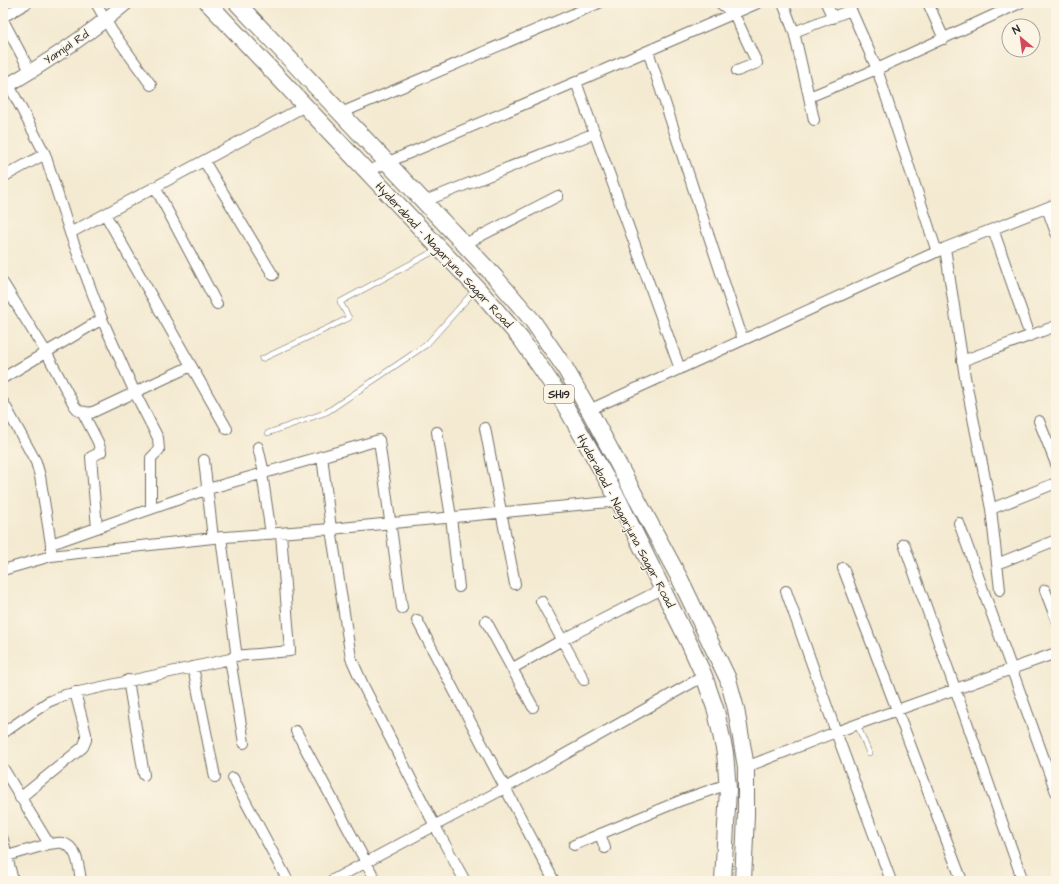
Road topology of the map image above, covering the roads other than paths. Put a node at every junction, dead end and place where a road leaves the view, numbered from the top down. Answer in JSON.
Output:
{"nodes":[{"id":1,"x":27,"y":3,"type":"edge"},
{"id":2,"x":96,"y":3,"type":"edge"},
{"id":3,"x":126,"y":3,"type":"edge"},
{"id":4,"x":208,"y":3,"type":"edge"},
{"id":5,"x":237,"y":3,"type":"edge"},
{"id":6,"x":599,"y":3,"type":"edge"},
{"id":7,"x":720,"y":3,"type":"edge"},
{"id":8,"x":758,"y":3,"type":"edge"},
{"id":9,"x":783,"y":3,"type":"edge"},
{"id":10,"x":826,"y":3,"type":"edge"},
{"id":11,"x":928,"y":3,"type":"edge"},
{"id":12,"x":1020,"y":3,"type":"edge"},
{"id":13,"x":734,"y":14,"type":"junction"},
{"id":14,"x":833,"y":18,"type":"junction"},
{"id":15,"x":3,"y":19,"type":"edge"},
{"id":16,"x":106,"y":20,"type":"junction"},
{"id":17,"x":794,"y":32,"type":"junction"},
{"id":18,"x":944,"y":39,"type":"junction"},
{"id":19,"x":648,"y":51,"type":"junction"},
{"id":20,"x":877,"y":69,"type":"junction"},
{"id":21,"x":30,"y":71,"type":"junction"},
{"id":22,"x":737,"y":71,"type":"dead end"},
{"id":23,"x":576,"y":82,"type":"junction"},
{"id":24,"x":151,"y":85,"type":"dead end"},
{"id":25,"x":6,"y":86,"type":"edge"},
{"id":26,"x":809,"y":97,"type":"junction"},
{"id":27,"x":305,"y":106,"type":"junction"},
{"id":28,"x":341,"y":113,"type":"junction"},
{"id":29,"x":814,"y":120,"type":"dead end"},
{"id":30,"x":595,"y":133,"type":"junction"},
{"id":31,"x":45,"y":154,"type":"junction"},
{"id":32,"x":204,"y":161,"type":"junction"},
{"id":33,"x":386,"y":163,"type":"junction"},
{"id":34,"x":367,"y":172,"type":"junction"},
{"id":35,"x":3,"y":177,"type":"edge"},
{"id":36,"x":156,"y":187,"type":"junction"},
{"id":37,"x":558,"y":196,"type":"dead end"},
{"id":38,"x":425,"y":201,"type":"junction"},
{"id":39,"x":1051,"y":206,"type":"edge"},
{"id":40,"x":104,"y":214,"type":"junction"},
{"id":41,"x":993,"y":230,"type":"junction"},
{"id":42,"x":70,"y":233,"type":"junction"},
{"id":43,"x":1056,"y":233,"type":"edge"},
{"id":44,"x":465,"y":244,"type":"junction"},
{"id":45,"x":438,"y":249,"type":"junction"},
{"id":46,"x":941,"y":250,"type":"junction"},
{"id":47,"x":273,"y":275,"type":"dead end"},
{"id":48,"x":3,"y":282,"type":"edge"},
{"id":49,"x":477,"y":288,"type":"junction"},
{"id":50,"x":217,"y":304,"type":"dead end"},
{"id":51,"x":102,"y":319,"type":"junction"},
{"id":52,"x":1056,"y":326,"type":"edge"},
{"id":53,"x":1027,"y":327,"type":"dead end"},
{"id":54,"x":743,"y":340,"type":"junction"},
{"id":55,"x":46,"y":352,"type":"junction"},
{"id":56,"x":262,"y":359,"type":"dead end"},
{"id":57,"x":962,"y":361,"type":"junction"},
{"id":58,"x":191,"y":366,"type":"junction"},
{"id":59,"x":680,"y":369,"type":"junction"},
{"id":60,"x":3,"y":378,"type":"edge"},
{"id":61,"x":135,"y":392,"type":"junction"},
{"id":62,"x":3,"y":402,"type":"edge"},
{"id":63,"x":590,"y":410,"type":"junction"},
{"id":64,"x":83,"y":413,"type":"junction"},
{"id":65,"x":1039,"y":421,"type":"dead end"},
{"id":66,"x":485,"y":428,"type":"dead end"},
{"id":67,"x":227,"y":429,"type":"dead end"},
{"id":68,"x":437,"y":432,"type":"dead end"},
{"id":69,"x":268,"y":433,"type":"dead end"},
{"id":70,"x":258,"y":447,"type":"dead end"},
{"id":71,"x":322,"y":456,"type":"junction"},
{"id":72,"x":204,"y":460,"type":"dead end"},
{"id":73,"x":1056,"y":464,"type":"edge"},
{"id":74,"x":263,"y":473,"type":"junction"},
{"id":75,"x":1056,"y":483,"type":"edge"},
{"id":76,"x":208,"y":489,"type":"junction"},
{"id":77,"x":619,"y":501,"type":"junction"},
{"id":78,"x":152,"y":509,"type":"junction"},
{"id":79,"x":991,"y":509,"type":"junction"},
{"id":80,"x":502,"y":512,"type":"junction"},
{"id":81,"x":451,"y":517,"type":"junction"},
{"id":82,"x":391,"y":523,"type":"junction"},
{"id":83,"x":959,"y":523,"type":"dead end"},
{"id":84,"x":97,"y":528,"type":"junction"},
{"id":85,"x":331,"y":529,"type":"junction"},
{"id":86,"x":276,"y":534,"type":"junction"},
{"id":87,"x":217,"y":538,"type":"junction"},
{"id":88,"x":1056,"y":540,"type":"edge"},
{"id":89,"x":51,"y":544,"type":"junction"},
{"id":90,"x":904,"y":544,"type":"dead end"},
{"id":91,"x":51,"y":556,"type":"junction"},
{"id":92,"x":998,"y":564,"type":"junction"},
{"id":93,"x":843,"y":568,"type":"dead end"},
{"id":94,"x":3,"y":570,"type":"edge"},
{"id":95,"x":515,"y":584,"type":"dead end"},
{"id":96,"x":460,"y":586,"type":"dead end"},
{"id":97,"x":662,"y":589,"type":"junction"},
{"id":98,"x":1000,"y":590,"type":"dead end"},
{"id":99,"x":1045,"y":590,"type":"dead end"},
{"id":100,"x":786,"y":591,"type":"dead end"},
{"id":101,"x":541,"y":601,"type":"dead end"},
{"id":102,"x":402,"y":608,"type":"dead end"},
{"id":103,"x":1056,"y":619,"type":"edge"},
{"id":104,"x":417,"y":620,"type":"dead end"},
{"id":105,"x":486,"y":621,"type":"dead end"},
{"id":106,"x":562,"y":640,"type":"junction"},
{"id":107,"x":1056,"y":654,"type":"edge"},
{"id":108,"x":232,"y":657,"type":"junction"},
{"id":109,"x":193,"y":667,"type":"junction"},
{"id":110,"x":513,"y":668,"type":"junction"},
{"id":111,"x":1012,"y":669,"type":"junction"},
{"id":112,"x":704,"y":676,"type":"junction"},
{"id":113,"x":128,"y":680,"type":"junction"},
{"id":114,"x":584,"y":680,"type":"dead end"},
{"id":115,"x":955,"y":689,"type":"junction"},
{"id":116,"x":75,"y":692,"type":"junction"},
{"id":117,"x":534,"y":707,"type":"dead end"},
{"id":118,"x":897,"y":710,"type":"junction"},
{"id":119,"x":857,"y":724,"type":"junction"},
{"id":120,"x":296,"y":731,"type":"dead end"},
{"id":121,"x":836,"y":732,"type":"junction"},
{"id":122,"x":3,"y":733,"type":"edge"},
{"id":123,"x":244,"y":743,"type":"dead end"},
{"id":124,"x":869,"y":753,"type":"dead end"},
{"id":125,"x":746,"y":767,"type":"junction"},
{"id":126,"x":3,"y":768,"type":"edge"},
{"id":127,"x":144,"y":776,"type":"dead end"},
{"id":128,"x":214,"y":777,"type":"dead end"},
{"id":129,"x":233,"y":778,"type":"dead end"},
{"id":130,"x":728,"y":784,"type":"junction"},
{"id":131,"x":506,"y":788,"type":"junction"},
{"id":132,"x":1056,"y":792,"type":"edge"},
{"id":133,"x":20,"y":798,"type":"junction"},
{"id":134,"x":435,"y":826,"type":"junction"},
{"id":135,"x":600,"y":834,"type":"junction"},
{"id":136,"x":3,"y":840,"type":"edge"},
{"id":137,"x":49,"y":844,"type":"junction"},
{"id":138,"x":574,"y":845,"type":"dead end"},
{"id":139,"x":605,"y":848,"type":"dead end"},
{"id":140,"x":8,"y":856,"type":"junction"},
{"id":141,"x":366,"y":862,"type":"junction"},
{"id":142,"x":13,"y":881,"type":"edge"},
{"id":143,"x":81,"y":881,"type":"edge"},
{"id":144,"x":288,"y":881,"type":"edge"},
{"id":145,"x":331,"y":881,"type":"edge"},
{"id":146,"x":376,"y":881,"type":"edge"},
{"id":147,"x":465,"y":881,"type":"edge"},
{"id":148,"x":554,"y":881,"type":"edge"},
{"id":149,"x":723,"y":881,"type":"edge"},
{"id":150,"x":743,"y":881,"type":"edge"},
{"id":151,"x":891,"y":881,"type":"edge"},
{"id":152,"x":962,"y":881,"type":"edge"},
{"id":153,"x":1023,"y":881,"type":"edge"}],
"edges":[{"from":1,"to":15,"type":"street"},
{"from":2,"to":16,"type":"street"},
{"from":3,"to":16,"type":"main road","name":"Yamjal Rd"},
{"from":4,"to":27,"type":"main road","name":"Hyderabad - Nagarjuna Sagar Road","number":"SH19"},
{"from":5,"to":28,"type":"main road","name":"Hyderabad - Nagarjuna Sagar Road","number":"SH19"},
{"from":6,"to":28,"type":"street"},
{"from":7,"to":13,"type":"street"},
{"from":8,"to":13,"type":"street"},
{"from":9,"to":17,"type":"street"},
{"from":10,"to":14,"type":"street"},
{"from":11,"to":18,"type":"street"},
{"from":12,"to":18,"type":"street"},
{"from":13,"to":19,"type":"street"},
{"from":13,"to":22,"type":"street"},
{"from":14,"to":17,"type":"street"},
{"from":14,"to":20,"type":"street"},
{"from":15,"to":21,"type":"street"},
{"from":16,"to":21,"type":"main road","name":"Yamjal Rd"},
{"from":16,"to":24,"type":"street"},
{"from":17,"to":26,"type":"street"},
{"from":18,"to":20,"type":"street"},
{"from":19,"to":23,"type":"street"},
{"from":19,"to":54,"type":"street"},
{"from":20,"to":26,"type":"street"},
{"from":20,"to":46,"type":"street"},
{"from":21,"to":25,"type":"main road","name":"Yamjal Rd"},
{"from":23,"to":30,"type":"street"},
{"from":23,"to":33,"type":"street"},
{"from":25,"to":31,"type":"street"},
{"from":26,"to":29,"type":"street"},
{"from":27,"to":32,"type":"street"},
{"from":27,"to":34,"type":"main road","name":"Hyderabad - Nagarjuna Sagar Road","number":"SH19"},
{"from":28,"to":33,"type":"main road","name":"Hyderabad - Nagarjuna Sagar Road","number":"SH19"},
{"from":30,"to":38,"type":"street"},
{"from":30,"to":59,"type":"street"},
{"from":31,"to":35,"type":"street"},
{"from":31,"to":42,"type":"street"},
{"from":32,"to":36,"type":"street"},
{"from":32,"to":47,"type":"street"},
{"from":33,"to":34,"type":"street"},
{"from":33,"to":38,"type":"main road","name":"Hyderabad - Nagarjuna Sagar Road","number":"SH19"},
{"from":34,"to":45,"type":"main road","name":"Hyderabad - Nagarjuna Sagar Road","number":"SH19"},
{"from":36,"to":40,"type":"street"},
{"from":36,"to":50,"type":"street"},
{"from":37,"to":44,"type":"street"},
{"from":38,"to":44,"type":"main road","name":"Hyderabad - Nagarjuna Sagar Road","number":"SH19"},
{"from":39,"to":41,"type":"street"},
{"from":39,"to":43,"type":"street"},
{"from":40,"to":42,"type":"street"},
{"from":40,"to":58,"type":"street"},
{"from":41,"to":46,"type":"street"},
{"from":41,"to":53,"type":"street"},
{"from":42,"to":51,"type":"street"},
{"from":44,"to":63,"type":"main road","name":"Hyderabad - Nagarjuna Sagar Road","number":"SH19"},
{"from":45,"to":49,"type":"main road","name":"Hyderabad - Nagarjuna Sagar Road","number":"SH19"},
{"from":45,"to":56,"type":"lane"},
{"from":46,"to":54,"type":"street"},
{"from":46,"to":57,"type":"street"},
{"from":48,"to":55,"type":"street"},
{"from":49,"to":69,"type":"lane"},
{"from":49,"to":77,"type":"main road","name":"Hyderabad - Nagarjuna Sagar Road","number":"SH19"},
{"from":51,"to":55,"type":"street"},
{"from":51,"to":61,"type":"street"},
{"from":52,"to":57,"type":"street"},
{"from":54,"to":59,"type":"street"},
{"from":55,"to":60,"type":"street"},
{"from":55,"to":64,"type":"street"},
{"from":57,"to":79,"type":"street"},
{"from":58,"to":61,"type":"street"},
{"from":58,"to":67,"type":"street"},
{"from":59,"to":63,"type":"street"},
{"from":61,"to":64,"type":"street"},
{"from":61,"to":78,"type":"street"},
{"from":62,"to":89,"type":"street"},
{"from":63,"to":125,"type":"main road","name":"Hyderabad - Nagarjuna Sagar Road","number":"SH19"},
{"from":64,"to":84,"type":"street"},
{"from":65,"to":73,"type":"street"},
{"from":66,"to":80,"type":"street"},
{"from":68,"to":81,"type":"street"},
{"from":70,"to":74,"type":"street"},
{"from":71,"to":74,"type":"street"},
{"from":71,"to":82,"type":"street"},
{"from":71,"to":85,"type":"street"},
{"from":72,"to":76,"type":"street"},
{"from":74,"to":76,"type":"street"},
{"from":74,"to":86,"type":"street"},
{"from":75,"to":79,"type":"street"},
{"from":76,"to":78,"type":"street"},
{"from":76,"to":87,"type":"street"},
{"from":77,"to":80,"type":"street"},
{"from":77,"to":97,"type":"main road","name":"Hyderabad - Nagarjuna Sagar Road","number":"SH19"},
{"from":78,"to":84,"type":"street"},
{"from":79,"to":92,"type":"street"},
{"from":80,"to":81,"type":"street"},
{"from":80,"to":95,"type":"street"},
{"from":81,"to":82,"type":"street"},
{"from":81,"to":96,"type":"street"},
{"from":82,"to":85,"type":"street"},
{"from":82,"to":102,"type":"street"},
{"from":83,"to":111,"type":"street"},
{"from":84,"to":89,"type":"street"},
{"from":85,"to":86,"type":"street"},
{"from":85,"to":134,"type":"street"},
{"from":86,"to":87,"type":"street"},
{"from":86,"to":108,"type":"street"},
{"from":87,"to":91,"type":"street"},
{"from":87,"to":108,"type":"street"},
{"from":88,"to":92,"type":"street"},
{"from":89,"to":91,"type":"street"},
{"from":90,"to":115,"type":"street"},
{"from":91,"to":94,"type":"street"},
{"from":92,"to":98,"type":"street"},
{"from":93,"to":118,"type":"street"},
{"from":97,"to":106,"type":"street"},
{"from":97,"to":112,"type":"main road","name":"Hyderabad - Nagarjuna Sagar Road","number":"SH19"},
{"from":99,"to":103,"type":"street"},
{"from":100,"to":121,"type":"street"},
{"from":101,"to":106,"type":"street"},
{"from":104,"to":131,"type":"street"},
{"from":105,"to":110,"type":"street"},
{"from":106,"to":110,"type":"street"},
{"from":106,"to":114,"type":"street"},
{"from":107,"to":111,"type":"street"},
{"from":108,"to":109,"type":"street"},
{"from":108,"to":123,"type":"street"},
{"from":109,"to":113,"type":"street"},
{"from":109,"to":128,"type":"street"},
{"from":110,"to":117,"type":"street"},
{"from":111,"to":115,"type":"street"},
{"from":111,"to":132,"type":"street"},
{"from":112,"to":130,"type":"main road","name":"Hyderabad - Nagarjuna Sagar Road","number":"SH19"},
{"from":112,"to":131,"type":"street"},
{"from":113,"to":116,"type":"street"},
{"from":113,"to":127,"type":"street"},
{"from":115,"to":118,"type":"street"},
{"from":115,"to":153,"type":"street"},
{"from":116,"to":122,"type":"street"},
{"from":116,"to":133,"type":"street"},
{"from":118,"to":119,"type":"street"},
{"from":118,"to":152,"type":"street"},
{"from":119,"to":121,"type":"street"},
{"from":119,"to":124,"type":"lane"},
{"from":120,"to":141,"type":"street"},
{"from":121,"to":125,"type":"street"},
{"from":121,"to":151,"type":"street"},
{"from":125,"to":150,"type":"main road","name":"Hyderabad - Nagarjuna Sagar Road","number":"SH19"},
{"from":126,"to":133,"type":"street"},
{"from":129,"to":144,"type":"street"},
{"from":130,"to":135,"type":"street"},
{"from":130,"to":149,"type":"main road","name":"Hyderabad - Nagarjuna Sagar Road","number":"SH19"},
{"from":131,"to":134,"type":"street"},
{"from":131,"to":148,"type":"street"},
{"from":133,"to":137,"type":"street"},
{"from":134,"to":141,"type":"street"},
{"from":134,"to":147,"type":"street"},
{"from":135,"to":138,"type":"street"},
{"from":135,"to":139,"type":"street"},
{"from":136,"to":140,"type":"street"},
{"from":137,"to":140,"type":"street"},
{"from":137,"to":143,"type":"street"},
{"from":140,"to":142,"type":"street"},
{"from":141,"to":145,"type":"street"},
{"from":141,"to":146,"type":"street"}]}
